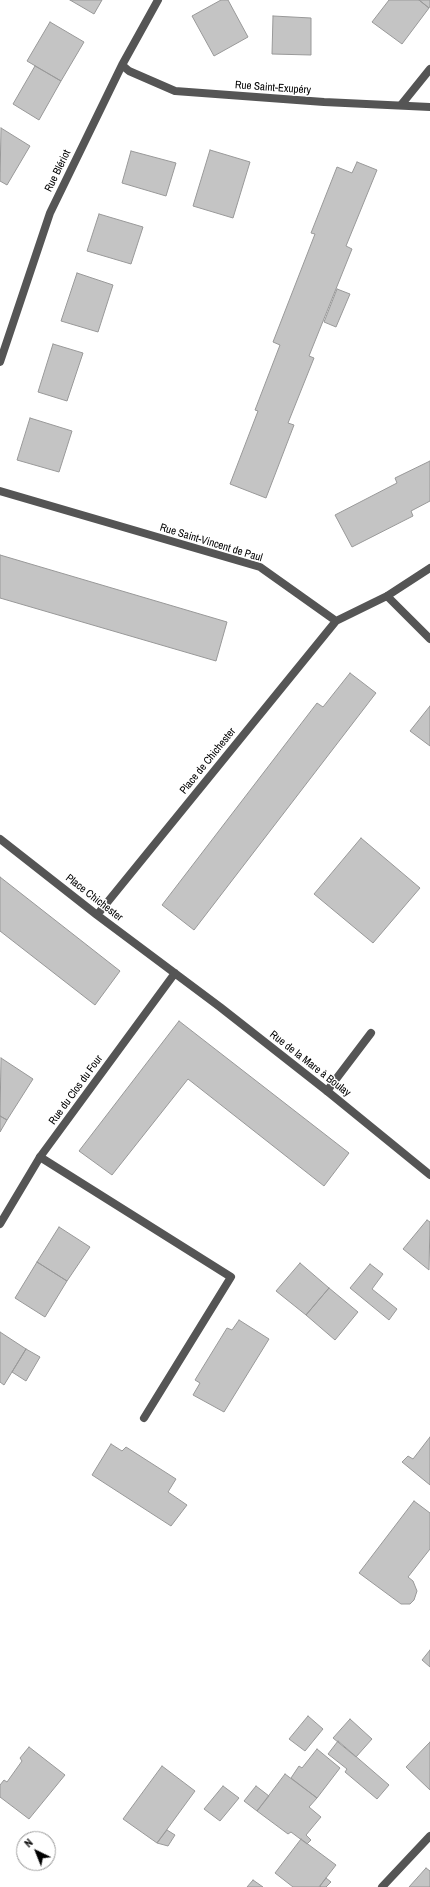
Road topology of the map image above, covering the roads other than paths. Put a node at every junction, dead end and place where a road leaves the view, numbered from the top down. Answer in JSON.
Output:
{"nodes":[{"id":1,"x":158,"y":0,"type":"edge"},
{"id":2,"x":122,"y":65,"type":"junction"},
{"id":3,"x":430,"y":69,"type":"edge"},
{"id":4,"x":401,"y":105,"type":"junction"},
{"id":5,"x":430,"y":107,"type":"edge"},
{"id":6,"x":0,"y":362,"type":"edge"},
{"id":7,"x":0,"y":491,"type":"edge"},
{"id":8,"x":430,"y":568,"type":"edge"},
{"id":9,"x":387,"y":596,"type":"junction"},
{"id":10,"x":336,"y":621,"type":"junction"},
{"id":11,"x":430,"y":639,"type":"edge"},
{"id":12,"x":0,"y":839,"type":"edge"},
{"id":13,"x":96,"y":915,"type":"junction"},
{"id":14,"x":175,"y":973,"type":"junction"},
{"id":15,"x":371,"y":1033,"type":"dead end"},
{"id":16,"x":327,"y":1091,"type":"junction"},
{"id":17,"x":40,"y":1157,"type":"junction"},
{"id":18,"x":430,"y":1175,"type":"edge"},
{"id":19,"x":0,"y":1224,"type":"edge"},
{"id":20,"x":144,"y":1418,"type":"dead end"},
{"id":21,"x":430,"y":1836,"type":"edge"},
{"id":22,"x":382,"y":1887,"type":"edge"}],
"edges":[{"from":1,"to":2,"type":"street","name":"Rue Blériot"},
{"from":2,"to":4,"type":"street","name":"Rue Saint-Exupéry"},
{"from":2,"to":6,"type":"street","name":"Rue Blériot"},
{"from":3,"to":4,"type":"street"},
{"from":4,"to":5,"type":"street","name":"Rue Saint-Exupéry"},
{"from":7,"to":10,"type":"street","name":"Rue Saint-Vincent de Paul"},
{"from":8,"to":9,"type":"street"},
{"from":9,"to":10,"type":"street"},
{"from":9,"to":11,"type":"street"},
{"from":10,"to":13,"type":"street","name":"Place de Chichester"},
{"from":12,"to":13,"type":"street","name":"Place Chichester"},
{"from":13,"to":14,"type":"street","name":"Place Chichester"},
{"from":14,"to":16,"type":"street","name":"Rue de la Mare à Boulay"},
{"from":14,"to":17,"type":"street","name":"Rue du Clos du Four"},
{"from":15,"to":16,"type":"street"},
{"from":16,"to":18,"type":"street","name":"Rue de la Mare à Boulay"},
{"from":17,"to":19,"type":"street","name":"Rue du Clos du Four"},
{"from":17,"to":20,"type":"street"},
{"from":21,"to":22,"type":"street"}]}
